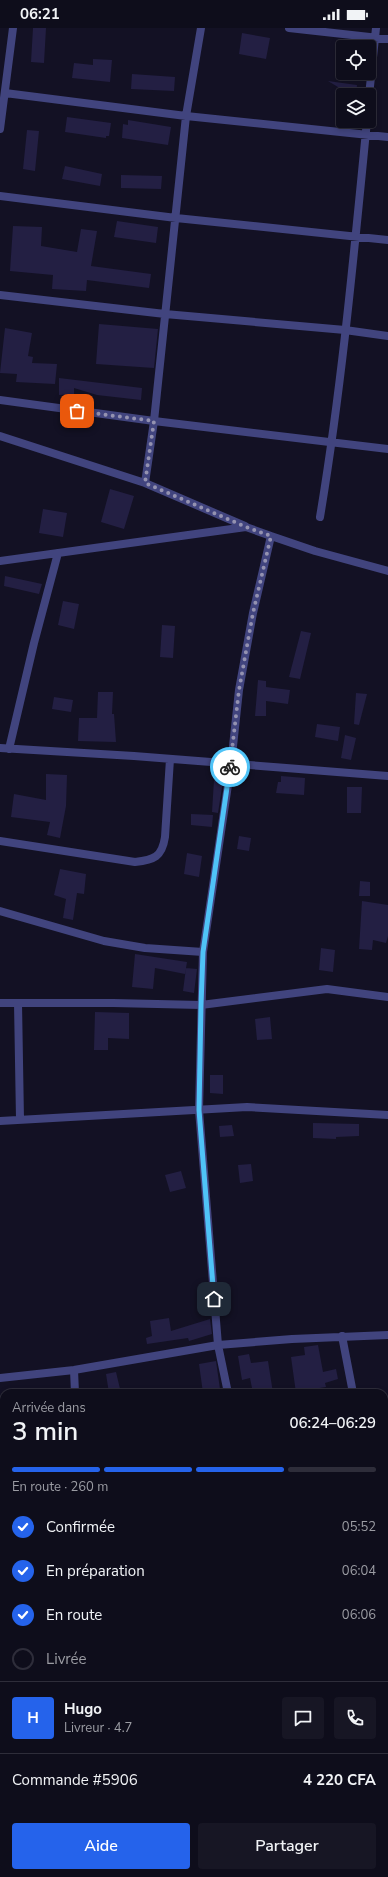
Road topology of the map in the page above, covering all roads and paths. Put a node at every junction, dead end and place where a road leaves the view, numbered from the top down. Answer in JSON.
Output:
{"nodes":[{"id":1,"x":13,"y":28,"type":"edge"},
{"id":2,"x":201,"y":28,"type":"edge"},
{"id":3,"x":289,"y":28,"type":"edge"},
{"id":4,"x":376,"y":28,"type":"edge"},
{"id":5,"x":375,"y":38,"type":"junction"},
{"id":6,"x":388,"y":39,"type":"edge"},
{"id":7,"x":370,"y":88,"type":"edge"},
{"id":8,"x":5,"y":93,"type":"junction"},
{"id":9,"x":186,"y":116,"type":"junction"},
{"id":10,"x":366,"y":128,"type":"edge"},
{"id":11,"x":0,"y":130,"type":"edge"},
{"id":12,"x":365,"y":135,"type":"junction"},
{"id":13,"x":388,"y":137,"type":"edge"},
{"id":14,"x":0,"y":196,"type":"edge"},
{"id":15,"x":176,"y":218,"type":"junction"},
{"id":16,"x":356,"y":236,"type":"junction"},
{"id":17,"x":388,"y":240,"type":"edge"},
{"id":18,"x":0,"y":294,"type":"edge"},
{"id":19,"x":165,"y":314,"type":"junction"},
{"id":20,"x":345,"y":330,"type":"junction"},
{"id":21,"x":388,"y":336,"type":"edge"},
{"id":22,"x":0,"y":400,"type":"edge"},
{"id":23,"x":154,"y":421,"type":"junction"},
{"id":24,"x":0,"y":436,"type":"edge"},
{"id":25,"x":332,"y":442,"type":"junction"},
{"id":26,"x":388,"y":449,"type":"edge"},
{"id":27,"x":145,"y":483,"type":"junction"},
{"id":28,"x":320,"y":516,"type":"dead end"},
{"id":29,"x":246,"y":527,"type":"junction"},
{"id":30,"x":271,"y":536,"type":"junction"},
{"id":31,"x":58,"y":553,"type":"junction"},
{"id":32,"x":0,"y":561,"type":"edge"},
{"id":33,"x":388,"y":571,"type":"edge"},
{"id":34,"x":0,"y":748,"type":"edge"},
{"id":35,"x":9,"y":749,"type":"junction"},
{"id":36,"x":170,"y":759,"type":"junction"},
{"id":37,"x":231,"y":765,"type":"junction"},
{"id":38,"x":388,"y":776,"type":"edge"},
{"id":39,"x":0,"y":841,"type":"edge"},
{"id":40,"x":0,"y":911,"type":"edge"},
{"id":41,"x":203,"y":952,"type":"junction"},
{"id":42,"x":388,"y":997,"type":"edge"},
{"id":43,"x":0,"y":1003,"type":"edge"},
{"id":44,"x":18,"y":1003,"type":"junction"},
{"id":45,"x":201,"y":1005,"type":"junction"},
{"id":46,"x":199,"y":1110,"type":"junction"},
{"id":47,"x":388,"y":1115,"type":"edge"},
{"id":48,"x":20,"y":1119,"type":"junction"},
{"id":49,"x":0,"y":1121,"type":"edge"},
{"id":50,"x":388,"y":1335,"type":"edge"},
{"id":51,"x":342,"y":1336,"type":"junction"},
{"id":52,"x":218,"y":1345,"type":"junction"},
{"id":53,"x":74,"y":1370,"type":"junction"},
{"id":54,"x":0,"y":1378,"type":"edge"},
{"id":55,"x":75,"y":1389,"type":"edge"},
{"id":56,"x":227,"y":1389,"type":"edge"},
{"id":57,"x":352,"y":1389,"type":"edge"}],
"edges":[{"from":1,"to":8,"type":"street"},
{"from":2,"to":9,"type":"street"},
{"from":3,"to":5,"type":"street"},
{"from":4,"to":5,"type":"street"},
{"from":5,"to":6,"type":"street"},
{"from":5,"to":7,"type":"street"},
{"from":8,"to":9,"type":"street"},
{"from":8,"to":11,"type":"street"},
{"from":9,"to":12,"type":"street"},
{"from":9,"to":15,"type":"street"},
{"from":10,"to":12,"type":"street"},
{"from":12,"to":13,"type":"street"},
{"from":12,"to":16,"type":"street"},
{"from":14,"to":15,"type":"street"},
{"from":15,"to":16,"type":"street"},
{"from":15,"to":19,"type":"street"},
{"from":16,"to":17,"type":"street"},
{"from":16,"to":20,"type":"street"},
{"from":18,"to":19,"type":"street"},
{"from":19,"to":20,"type":"street"},
{"from":19,"to":23,"type":"street"},
{"from":20,"to":21,"type":"street"},
{"from":20,"to":25,"type":"street"},
{"from":22,"to":23,"type":"street"},
{"from":23,"to":25,"type":"street"},
{"from":23,"to":27,"type":"street"},
{"from":24,"to":27,"type":"street"},
{"from":25,"to":26,"type":"street"},
{"from":25,"to":28,"type":"street"},
{"from":27,"to":29,"type":"street"},
{"from":29,"to":30,"type":"street"},
{"from":29,"to":31,"type":"street"},
{"from":30,"to":33,"type":"street"},
{"from":30,"to":37,"type":"street"},
{"from":31,"to":32,"type":"street"},
{"from":31,"to":35,"type":"street"},
{"from":34,"to":35,"type":"street"},
{"from":35,"to":36,"type":"street"},
{"from":36,"to":37,"type":"street"},
{"from":36,"to":39,"type":"street"},
{"from":37,"to":38,"type":"street"},
{"from":37,"to":41,"type":"street"},
{"from":40,"to":41,"type":"street"},
{"from":41,"to":45,"type":"street"},
{"from":42,"to":45,"type":"street"},
{"from":43,"to":44,"type":"street"},
{"from":44,"to":45,"type":"street"},
{"from":44,"to":48,"type":"street"},
{"from":45,"to":46,"type":"street"},
{"from":46,"to":47,"type":"street"},
{"from":46,"to":48,"type":"street"},
{"from":46,"to":52,"type":"street"},
{"from":48,"to":49,"type":"street"},
{"from":50,"to":51,"type":"street"},
{"from":51,"to":52,"type":"street"},
{"from":51,"to":57,"type":"street"},
{"from":52,"to":53,"type":"street"},
{"from":52,"to":56,"type":"street"},
{"from":53,"to":54,"type":"street"},
{"from":53,"to":55,"type":"street"}]}
